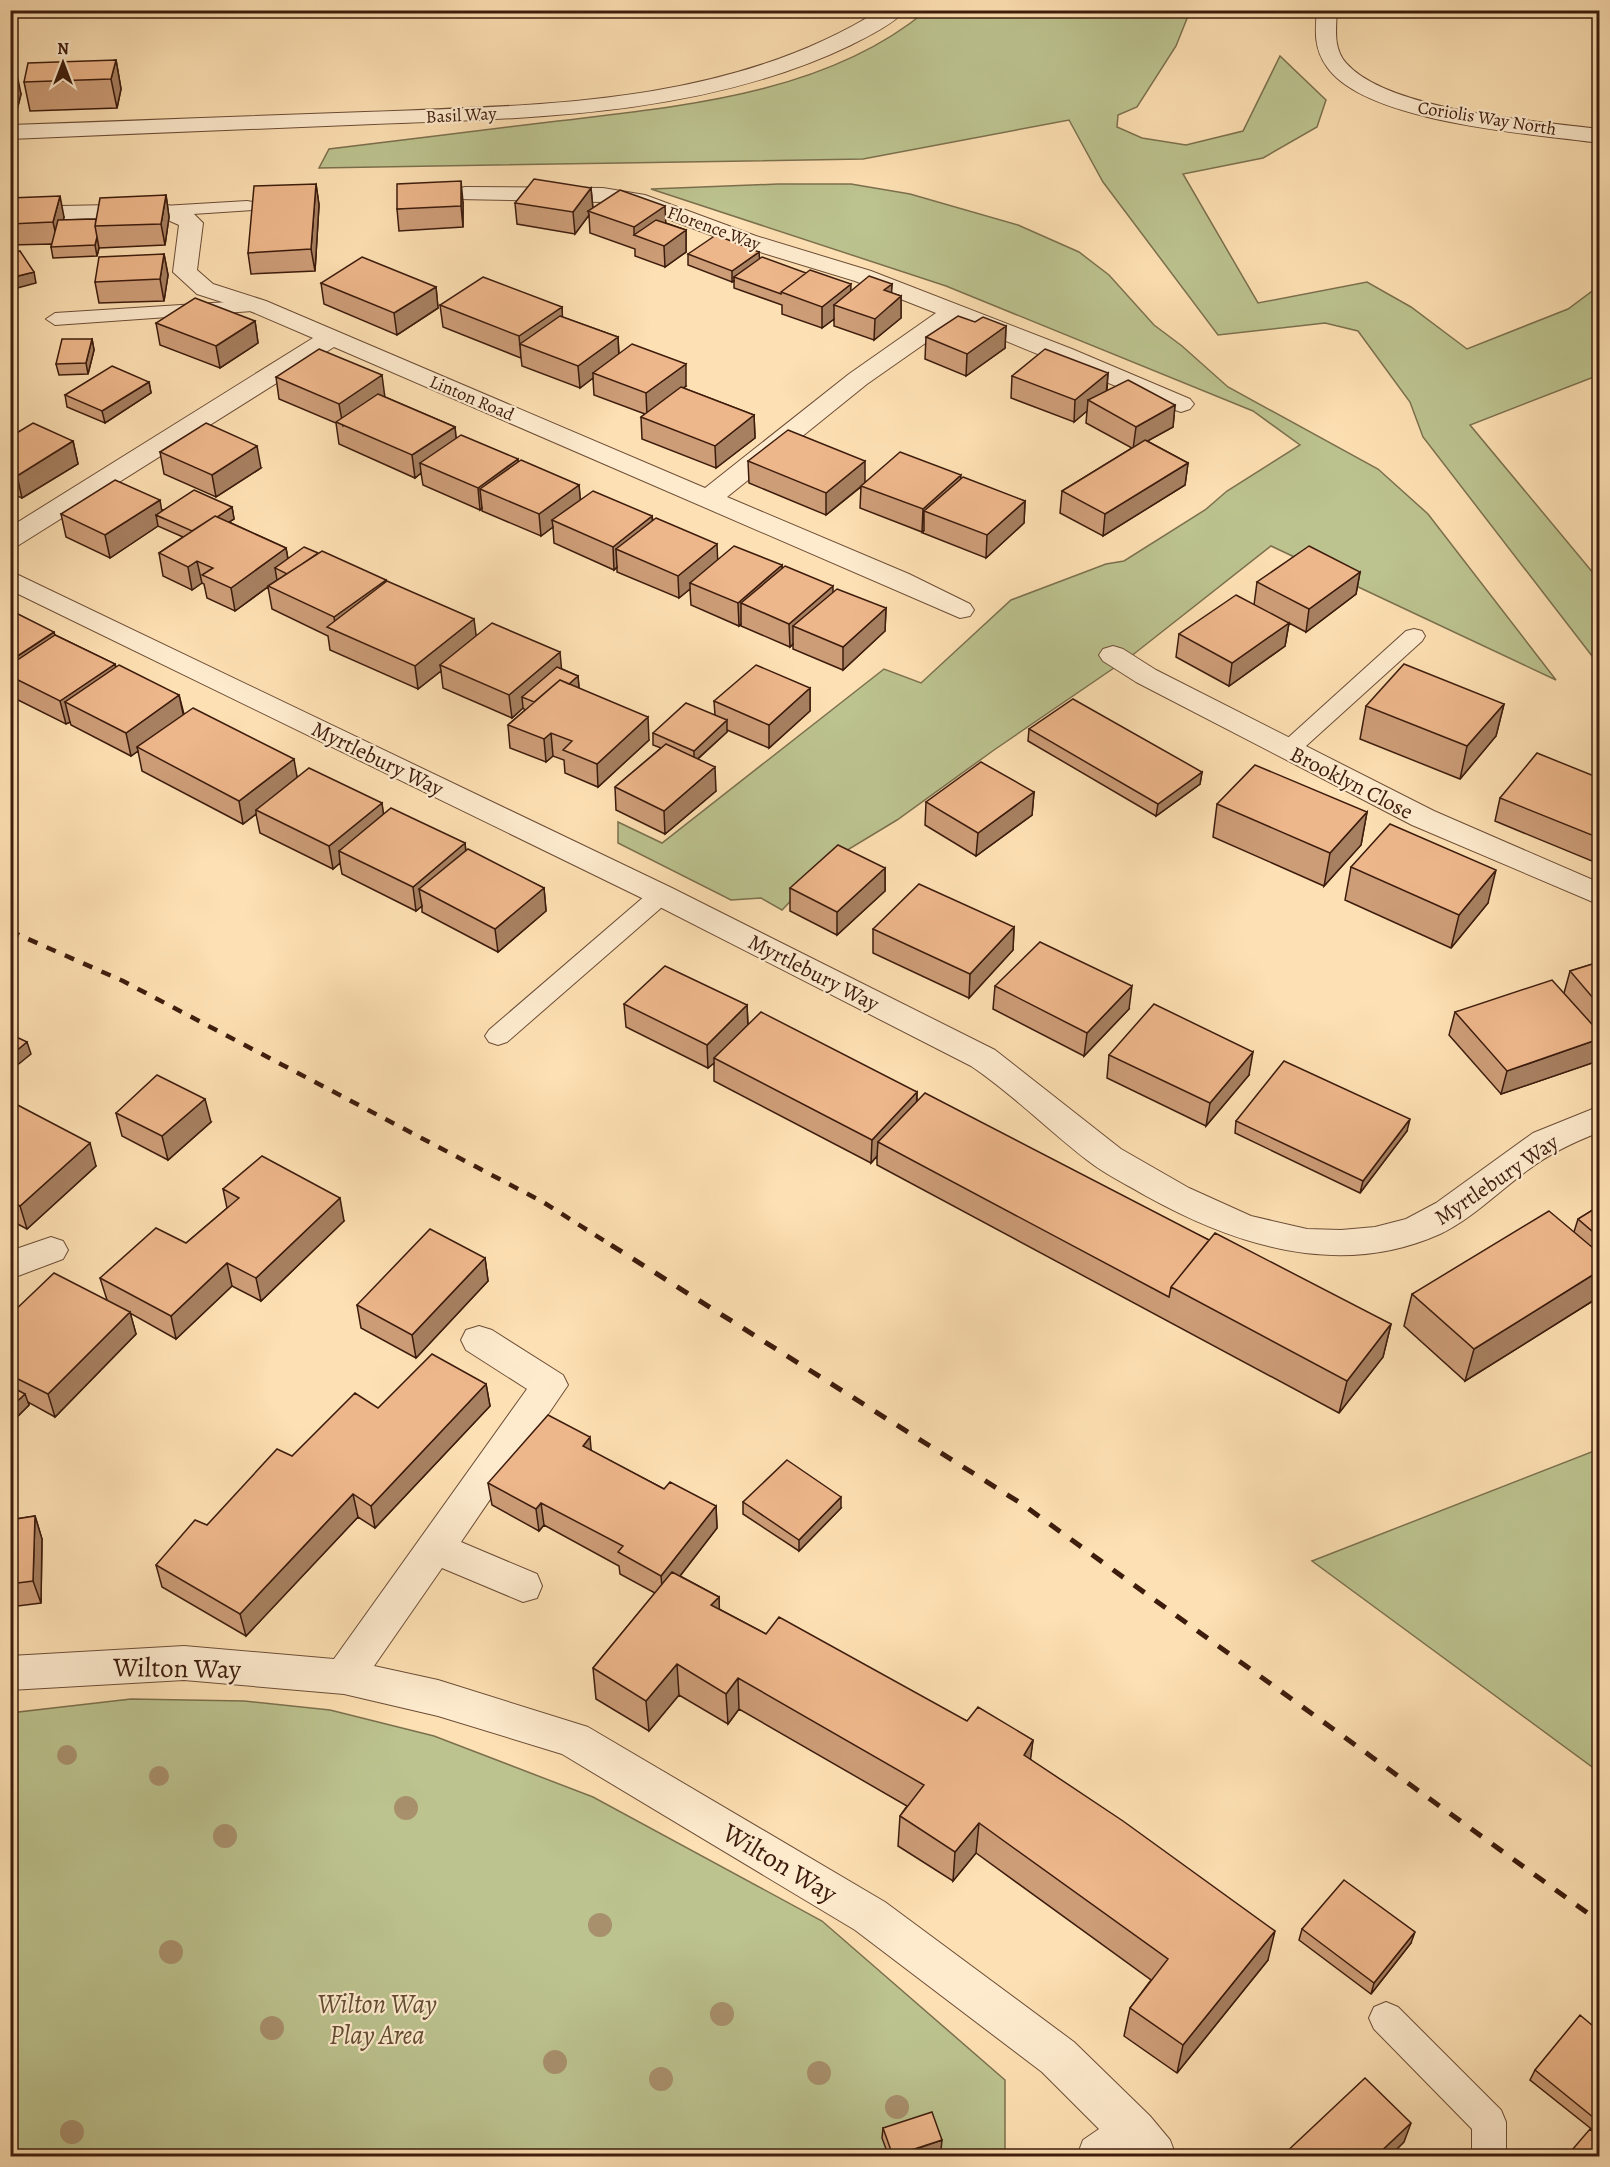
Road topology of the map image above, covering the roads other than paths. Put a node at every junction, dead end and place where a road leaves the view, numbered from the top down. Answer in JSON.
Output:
{"nodes":[{"id":1,"x":895,"y":10,"type":"edge"},
{"id":2,"x":1327,"y":10,"type":"edge"},
{"id":3,"x":10,"y":132,"type":"edge"},
{"id":4,"x":1599,"y":136,"type":"edge"},
{"id":5,"x":465,"y":194,"type":"dead end"},
{"id":6,"x":247,"y":206,"type":"dead end"},
{"id":7,"x":163,"y":211,"type":"junction"},
{"id":8,"x":10,"y":214,"type":"edge"},
{"id":9,"x":258,"y":306,"type":"junction"},
{"id":10,"x":953,"y":313,"type":"junction"},
{"id":11,"x":55,"y":319,"type":"dead end"},
{"id":12,"x":332,"y":337,"type":"junction"},
{"id":13,"x":1181,"y":404,"type":"dead end"},
{"id":14,"x":706,"y":500,"type":"junction"},
{"id":15,"x":10,"y":538,"type":"edge"},
{"id":16,"x":10,"y":579,"type":"edge"},
{"id":17,"x":960,"y":610,"type":"dead end"},
{"id":18,"x":1414,"y":636,"type":"dead end"},
{"id":19,"x":1113,"y":654,"type":"dead end"},
{"id":20,"x":1288,"y":750,"type":"junction"},
{"id":21,"x":661,"y":895,"type":"junction"},
{"id":22,"x":1599,"y":895,"type":"edge"},
{"id":23,"x":498,"y":1036,"type":"dead end"},
{"id":24,"x":1599,"y":1118,"type":"edge"},
{"id":25,"x":51,"y":1250,"type":"dead end"},
{"id":26,"x":10,"y":1266,"type":"edge"},
{"id":27,"x":479,"y":1340,"type":"dead end"},
{"id":28,"x":434,"y":1547,"type":"junction"},
{"id":29,"x":523,"y":1586,"type":"dead end"},
{"id":30,"x":10,"y":1673,"type":"edge"},
{"id":31,"x":344,"y":1677,"type":"junction"},
{"id":32,"x":1386,"y":2018,"type":"dead end"},
{"id":33,"x":1144,"y":2144,"type":"edge"},
{"id":34,"x":1098,"y":2157,"type":"edge"},
{"id":35,"x":1489,"y":2157,"type":"edge"}],
"edges":[{"from":1,"to":3,"type":"street","name":"Basil Way"},
{"from":2,"to":4,"type":"street","name":"Coriolis Way North"},
{"from":5,"to":10,"type":"street","name":"Florence Way"},
{"from":6,"to":7,"type":"lane"},
{"from":7,"to":8,"type":"street"},
{"from":7,"to":9,"type":"street","name":"Linton Road"},
{"from":9,"to":11,"type":"lane"},
{"from":9,"to":12,"type":"street","name":"Linton Road"},
{"from":10,"to":13,"type":"street","name":"Florence Way"},
{"from":10,"to":14,"type":"street"},
{"from":12,"to":14,"type":"street","name":"Linton Road"},
{"from":12,"to":15,"type":"street"},
{"from":14,"to":17,"type":"street","name":"Linton Road"},
{"from":16,"to":21,"type":"street","name":"Myrtlebury Way"},
{"from":18,"to":20,"type":"lane"},
{"from":19,"to":20,"type":"street","name":"Brooklyn Close"},
{"from":20,"to":22,"type":"street","name":"Brooklyn Close"},
{"from":21,"to":23,"type":"lane"},
{"from":21,"to":24,"type":"street","name":"Myrtlebury Way"},
{"from":25,"to":26,"type":"street"},
{"from":27,"to":28,"type":"street"},
{"from":28,"to":29,"type":"street"},
{"from":28,"to":31,"type":"street"},
{"from":30,"to":31,"type":"street","name":"Wilton Way"},
{"from":31,"to":33,"type":"street","name":"Wilton Way"},
{"from":32,"to":35,"type":"lane"},
{"from":33,"to":34,"type":"street"}]}
